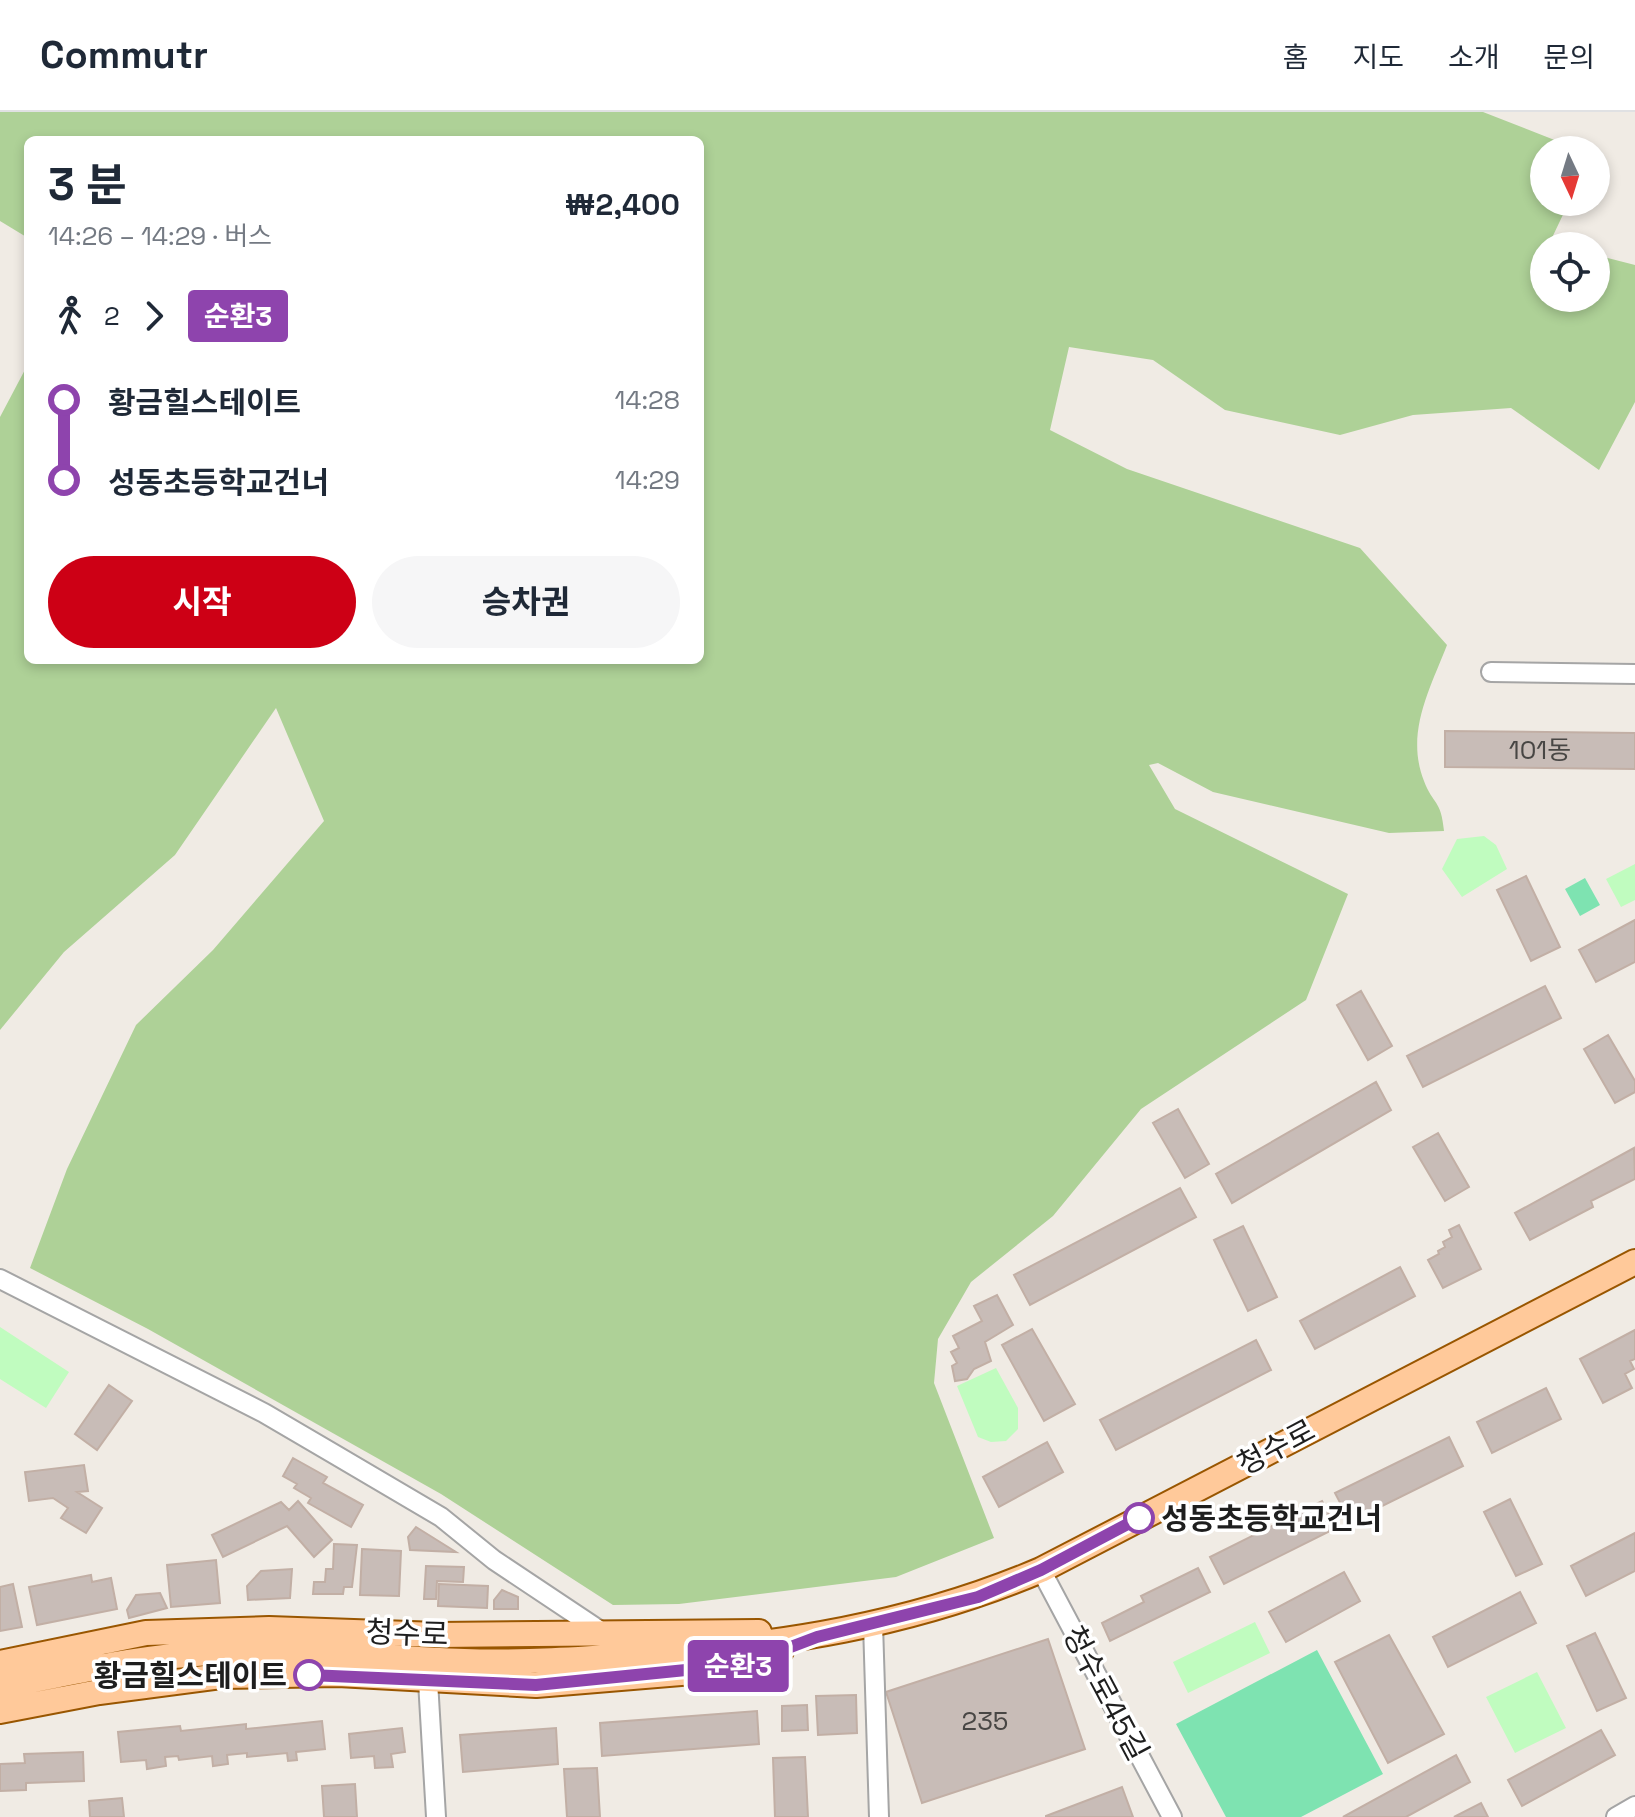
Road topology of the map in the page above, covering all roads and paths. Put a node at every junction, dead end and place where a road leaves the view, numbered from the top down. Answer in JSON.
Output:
{"nodes":[{"id":1,"x":1491,"y":672,"type":"dead end"},
{"id":2,"x":1635,"y":674,"type":"edge"},
{"id":3,"x":1635,"y":1262,"type":"edge"},
{"id":4,"x":0,"y":1279,"type":"edge"},
{"id":5,"x":1041,"y":1570,"type":"junction"},
{"id":6,"x":873,"y":1624,"type":"junction"},
{"id":7,"x":605,"y":1634,"type":"junction"},
{"id":8,"x":817,"y":1637,"type":"junction"},
{"id":9,"x":0,"y":1663,"type":"edge"},
{"id":10,"x":428,"y":1681,"type":"junction"},
{"id":11,"x":0,"y":1687,"type":"edge"},
{"id":12,"x":0,"y":1711,"type":"edge"},
{"id":13,"x":1635,"y":1806,"type":"edge"},
{"id":14,"x":436,"y":1817,"type":"edge"},
{"id":15,"x":879,"y":1817,"type":"edge"},
{"id":16,"x":1172,"y":1817,"type":"edge"},
{"id":17,"x":1616,"y":1817,"type":"edge"}],
"edges":[{"from":1,"to":2,"type":"street"},
{"from":3,"to":5,"type":"main road","name":"청수로"},
{"from":4,"to":7,"type":"street"},
{"from":5,"to":6,"type":"main road","name":"청수로"},
{"from":5,"to":16,"type":"street","name":"청수로45길"},
{"from":6,"to":8,"type":"main road","name":"청수로"},
{"from":6,"to":15,"type":"street"},
{"from":7,"to":8,"type":"main road","name":"청수로"},
{"from":7,"to":9,"type":"main road","name":"청수로"},
{"from":8,"to":10,"type":"main road","name":"청수로"},
{"from":8,"to":11,"type":"main road","name":"청수로"},
{"from":10,"to":12,"type":"main road","name":"청수로"},
{"from":10,"to":14,"type":"street","name":"청수로"},
{"from":13,"to":17,"type":"street"}]}
